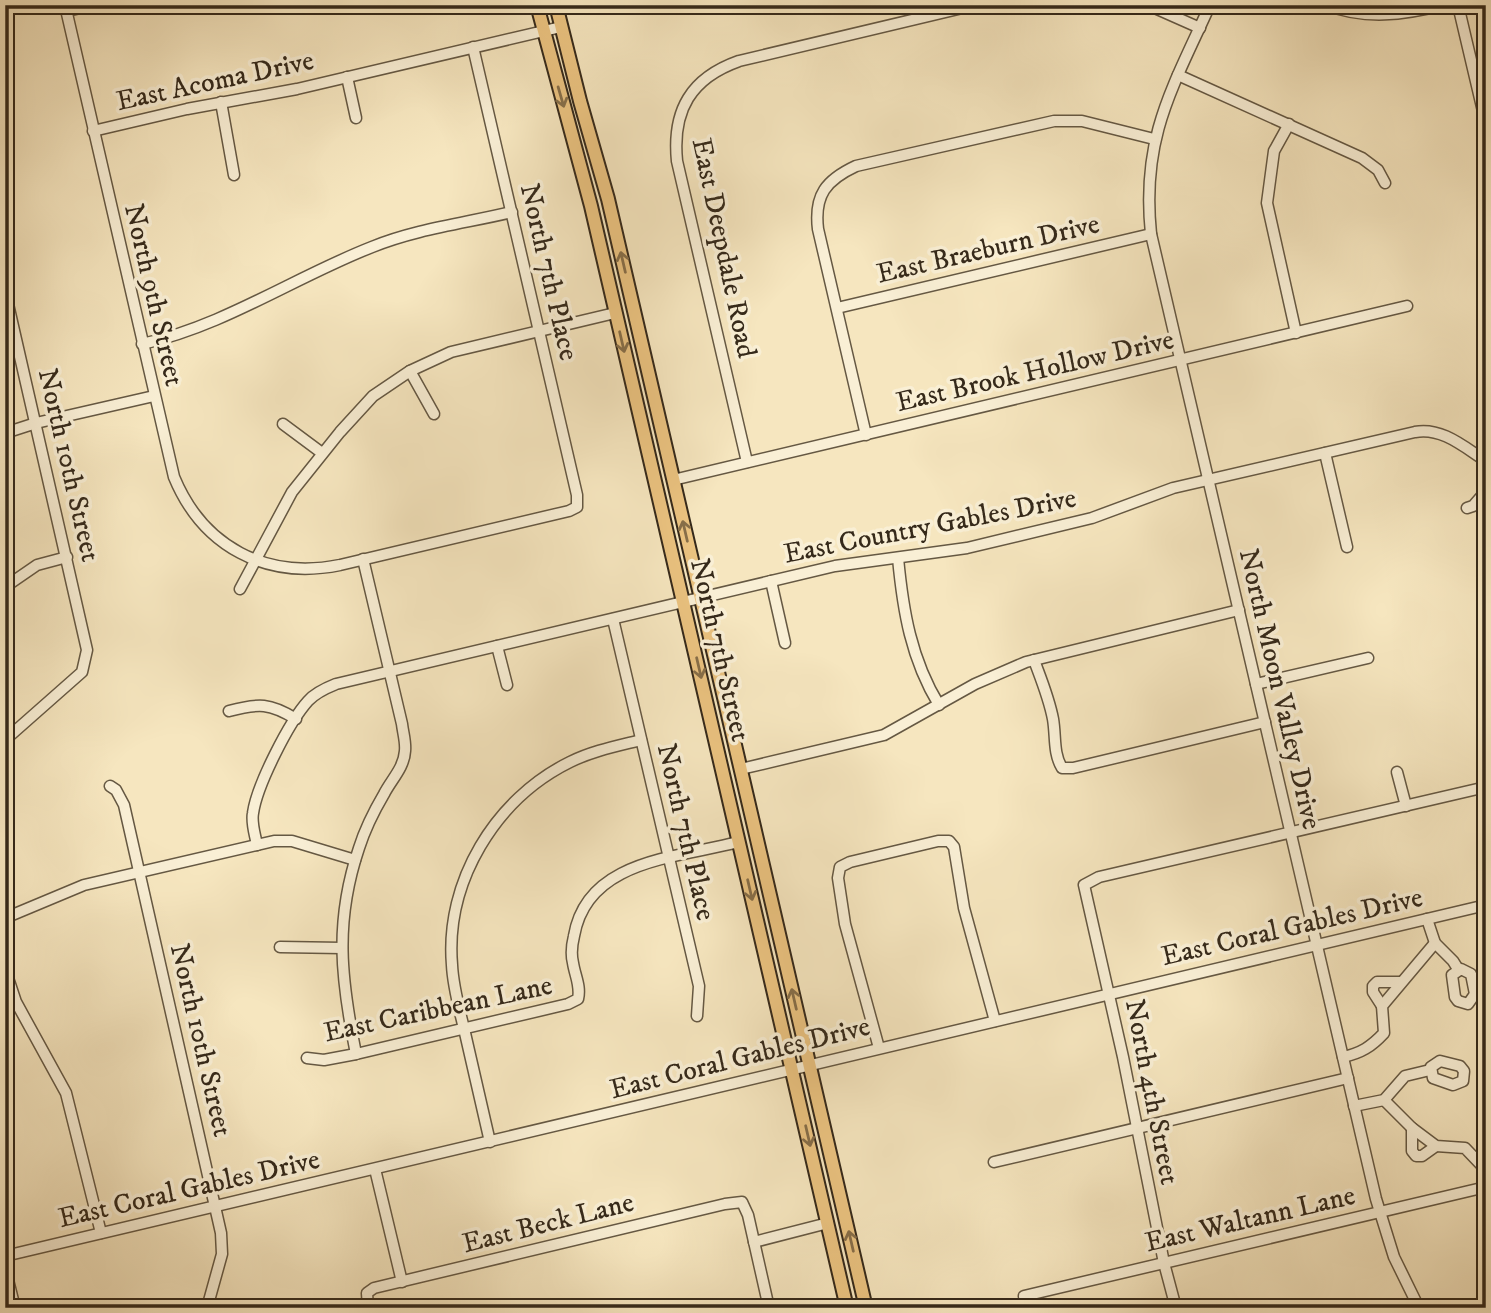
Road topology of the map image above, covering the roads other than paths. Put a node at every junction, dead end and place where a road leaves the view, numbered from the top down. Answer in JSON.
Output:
{"nodes":[{"id":1,"x":94,"y":5,"type":"edge"},
{"id":2,"x":537,"y":5,"type":"edge"},
{"id":3,"x":556,"y":5,"type":"edge"},
{"id":4,"x":975,"y":5,"type":"edge"},
{"id":5,"x":1149,"y":5,"type":"edge"},
{"id":6,"x":1210,"y":5,"type":"edge"},
{"id":7,"x":1327,"y":5,"type":"edge"},
{"id":8,"x":1443,"y":5,"type":"edge"},
{"id":9,"x":1458,"y":5,"type":"edge"},
{"id":10,"x":66,"y":8,"type":"edge"},
{"id":11,"x":561,"y":27,"type":"junction"},
{"id":12,"x":1199,"y":28,"type":"junction"},
{"id":13,"x":544,"y":31,"type":"junction"},
{"id":14,"x":473,"y":47,"type":"junction"},
{"id":15,"x":1178,"y":75,"type":"junction"},
{"id":16,"x":347,"y":77,"type":"junction"},
{"id":17,"x":221,"y":102,"type":"junction"},
{"id":18,"x":356,"y":118,"type":"dead end"},
{"id":19,"x":1289,"y":124,"type":"junction"},
{"id":20,"x":1486,"y":124,"type":"edge"},
{"id":21,"x":93,"y":131,"type":"junction"},
{"id":22,"x":1154,"y":139,"type":"junction"},
{"id":23,"x":234,"y":176,"type":"dead end"},
{"id":24,"x":1385,"y":183,"type":"dead end"},
{"id":25,"x":512,"y":212,"type":"junction"},
{"id":26,"x":1150,"y":234,"type":"junction"},
{"id":27,"x":5,"y":291,"type":"edge"},
{"id":28,"x":1407,"y":306,"type":"dead end"},
{"id":29,"x":837,"y":308,"type":"junction"},
{"id":30,"x":615,"y":313,"type":"junction"},
{"id":31,"x":539,"y":330,"type":"junction"},
{"id":32,"x":1296,"y":333,"type":"junction"},
{"id":33,"x":142,"y":344,"type":"junction"},
{"id":34,"x":1180,"y":360,"type":"junction"},
{"id":35,"x":410,"y":371,"type":"junction"},
{"id":36,"x":154,"y":396,"type":"junction"},
{"id":37,"x":434,"y":414,"type":"dead end"},
{"id":38,"x":36,"y":423,"type":"junction"},
{"id":39,"x":283,"y":424,"type":"dead end"},
{"id":40,"x":5,"y":433,"type":"edge"},
{"id":41,"x":866,"y":435,"type":"junction"},
{"id":42,"x":322,"y":453,"type":"junction"},
{"id":43,"x":1325,"y":453,"type":"junction"},
{"id":44,"x":1486,"y":461,"type":"edge"},
{"id":45,"x":747,"y":462,"type":"junction"},
{"id":46,"x":673,"y":480,"type":"junction"},
{"id":47,"x":1208,"y":481,"type":"junction"},
{"id":48,"x":1486,"y":491,"type":"edge"},
{"id":49,"x":1467,"y":508,"type":"dead end"},
{"id":50,"x":1347,"y":547,"type":"dead end"},
{"id":51,"x":67,"y":557,"type":"junction"},
{"id":52,"x":898,"y":558,"type":"junction"},
{"id":53,"x":363,"y":559,"type":"junction"},
{"id":54,"x":255,"y":560,"type":"junction"},
{"id":55,"x":771,"y":581,"type":"junction"},
{"id":56,"x":5,"y":587,"type":"edge"},
{"id":57,"x":240,"y":589,"type":"dead end"},
{"id":58,"x":701,"y":598,"type":"junction"},
{"id":59,"x":683,"y":602,"type":"junction"},
{"id":60,"x":1239,"y":610,"type":"junction"},
{"id":61,"x":613,"y":619,"type":"junction"},
{"id":62,"x":785,"y":643,"type":"dead end"},
{"id":63,"x":497,"y":646,"type":"junction"},
{"id":64,"x":1368,"y":658,"type":"dead end"},
{"id":65,"x":1034,"y":660,"type":"junction"},
{"id":66,"x":389,"y":671,"type":"junction"},
{"id":67,"x":1256,"y":684,"type":"junction"},
{"id":68,"x":507,"y":685,"type":"dead end"},
{"id":69,"x":939,"y":705,"type":"junction"},
{"id":70,"x":229,"y":711,"type":"dead end"},
{"id":71,"x":296,"y":719,"type":"junction"},
{"id":72,"x":1265,"y":722,"type":"junction"},
{"id":73,"x":5,"y":740,"type":"edge"},
{"id":74,"x":641,"y":740,"type":"junction"},
{"id":75,"x":741,"y":769,"type":"junction"},
{"id":76,"x":1397,"y":772,"type":"dead end"},
{"id":77,"x":110,"y":786,"type":"dead end"},
{"id":78,"x":1486,"y":787,"type":"edge"},
{"id":79,"x":1406,"y":806,"type":"junction"},
{"id":80,"x":1290,"y":833,"type":"junction"},
{"id":81,"x":738,"y":842,"type":"junction"},
{"id":82,"x":257,"y":845,"type":"junction"},
{"id":83,"x":668,"y":858,"type":"junction"},
{"id":84,"x":355,"y":860,"type":"junction"},
{"id":85,"x":140,"y":872,"type":"junction"},
{"id":86,"x":1486,"y":905,"type":"edge"},
{"id":87,"x":5,"y":918,"type":"edge"},
{"id":88,"x":1427,"y":919,"type":"junction"},
{"id":89,"x":1435,"y":943,"type":"junction"},
{"id":90,"x":1317,"y":944,"type":"junction"},
{"id":91,"x":280,"y":947,"type":"dead end"},
{"id":92,"x":342,"y":948,"type":"junction"},
{"id":93,"x":5,"y":969,"type":"edge"},
{"id":94,"x":1458,"y":969,"type":"dead end"},
{"id":95,"x":1401,"y":982,"type":"junction"},
{"id":96,"x":1109,"y":994,"type":"junction"},
{"id":97,"x":1382,"y":1006,"type":"junction"},
{"id":98,"x":697,"y":1016,"type":"dead end"},
{"id":99,"x":995,"y":1021,"type":"junction"},
{"id":100,"x":464,"y":1028,"type":"junction"},
{"id":101,"x":879,"y":1048,"type":"junction"},
{"id":102,"x":356,"y":1054,"type":"junction"},
{"id":103,"x":1343,"y":1057,"type":"junction"},
{"id":104,"x":307,"y":1058,"type":"dead end"},
{"id":105,"x":809,"y":1066,"type":"junction"},
{"id":106,"x":792,"y":1070,"type":"junction"},
{"id":107,"x":1430,"y":1070,"type":"dead end"},
{"id":108,"x":1348,"y":1078,"type":"junction"},
{"id":109,"x":1384,"y":1100,"type":"junction"},
{"id":110,"x":1354,"y":1106,"type":"junction"},
{"id":111,"x":1137,"y":1128,"type":"junction"},
{"id":112,"x":1412,"y":1128,"type":"junction"},
{"id":113,"x":490,"y":1142,"type":"junction"},
{"id":114,"x":1436,"y":1146,"type":"junction"},
{"id":115,"x":994,"y":1162,"type":"dead end"},
{"id":116,"x":1486,"y":1168,"type":"edge"},
{"id":117,"x":375,"y":1169,"type":"junction"},
{"id":118,"x":1486,"y":1187,"type":"edge"},
{"id":119,"x":215,"y":1205,"type":"junction"},
{"id":120,"x":1380,"y":1212,"type":"junction"},
{"id":121,"x":828,"y":1223,"type":"junction"},
{"id":122,"x":101,"y":1233,"type":"junction"},
{"id":123,"x":754,"y":1242,"type":"junction"},
{"id":124,"x":5,"y":1256,"type":"edge"},
{"id":125,"x":1164,"y":1263,"type":"junction"},
{"id":126,"x":5,"y":1268,"type":"edge"},
{"id":127,"x":402,"y":1282,"type":"junction"},
{"id":128,"x":1024,"y":1296,"type":"dead end"},
{"id":129,"x":15,"y":1308,"type":"edge"},
{"id":130,"x":207,"y":1308,"type":"edge"},
{"id":131,"x":368,"y":1308,"type":"edge"},
{"id":132,"x":769,"y":1308,"type":"edge"},
{"id":133,"x":847,"y":1308,"type":"edge"},
{"id":134,"x":866,"y":1308,"type":"edge"},
{"id":135,"x":1176,"y":1308,"type":"edge"},
{"id":136,"x":1419,"y":1308,"type":"edge"}],
"edges":[{"from":1,"to":10,"type":"street"},
{"from":2,"to":13,"type":"main road","name":"North 7th Street"},
{"from":3,"to":11,"type":"main road","name":"North 7th Street"},
{"from":4,"to":45,"type":"street","name":"East Deepdale Road"},
{"from":5,"to":12,"type":"street"},
{"from":6,"to":12,"type":"street","name":"North Moon Valley Drive"},
{"from":7,"to":8,"type":"street"},
{"from":9,"to":20,"type":"street"},
{"from":10,"to":21,"type":"street","name":"North 9th Street"},
{"from":11,"to":13,"type":"street","name":"East Acoma Drive"},
{"from":46,"to":11,"type":"main road","name":"North 7th Street","one_way":true},
{"from":12,"to":15,"type":"street","name":"North Moon Valley Drive"},
{"from":13,"to":14,"type":"street","name":"East Acoma Drive"},
{"from":13,"to":30,"type":"main road","name":"North 7th Street","one_way":true},
{"from":14,"to":16,"type":"street","name":"East Acoma Drive"},
{"from":14,"to":25,"type":"street","name":"North 7th Place"},
{"from":15,"to":19,"type":"street"},
{"from":15,"to":22,"type":"street","name":"North Moon Valley Drive"},
{"from":16,"to":17,"type":"street","name":"East Acoma Drive"},
{"from":16,"to":18,"type":"street","name":"East Acoma Drive"},
{"from":17,"to":21,"type":"street","name":"East Acoma Drive"},
{"from":17,"to":23,"type":"street"},
{"from":19,"to":24,"type":"street"},
{"from":19,"to":32,"type":"street"},
{"from":21,"to":33,"type":"street","name":"North 9th Street"},
{"from":22,"to":26,"type":"street","name":"North Moon Valley Drive"},
{"from":22,"to":29,"type":"street"},
{"from":25,"to":31,"type":"street","name":"North 7th Place"},
{"from":25,"to":33,"type":"street"},
{"from":26,"to":29,"type":"street","name":"East Braeburn Drive"},
{"from":26,"to":34,"type":"street","name":"North Moon Valley Drive"},
{"from":27,"to":38,"type":"street","name":"North 10th Street"},
{"from":28,"to":32,"type":"street","name":"East Brook Hollow Drive"},
{"from":29,"to":41,"type":"street"},
{"from":30,"to":31,"type":"street"},
{"from":30,"to":59,"type":"main road","name":"North 7th Street","one_way":true},
{"from":31,"to":35,"type":"street"},
{"from":31,"to":53,"type":"street","name":"North 7th Place"},
{"from":32,"to":34,"type":"street","name":"East Brook Hollow Drive"},
{"from":33,"to":36,"type":"street","name":"North 9th Street"},
{"from":34,"to":41,"type":"street","name":"East Brook Hollow Drive"},
{"from":34,"to":47,"type":"street","name":"North Moon Valley Drive"},
{"from":35,"to":37,"type":"street"},
{"from":35,"to":42,"type":"street"},
{"from":36,"to":38,"type":"street"},
{"from":36,"to":54,"type":"street","name":"North 9th Street"},
{"from":38,"to":40,"type":"street"},
{"from":38,"to":51,"type":"street","name":"North 10th Street"},
{"from":39,"to":42,"type":"street"},
{"from":41,"to":45,"type":"street","name":"East Brook Hollow Drive"},
{"from":42,"to":54,"type":"street"},
{"from":43,"to":44,"type":"street","name":"East Country Gables Drive"},
{"from":43,"to":47,"type":"street","name":"East Country Gables Drive"},
{"from":43,"to":50,"type":"street"},
{"from":45,"to":46,"type":"street","name":"East Brook Hollow Drive"},
{"from":58,"to":46,"type":"main road","name":"North 7th Street","one_way":true},
{"from":47,"to":52,"type":"street","name":"East Country Gables Drive"},
{"from":47,"to":60,"type":"street","name":"North Moon Valley Drive"},
{"from":48,"to":49,"type":"street"},
{"from":51,"to":56,"type":"street"},
{"from":51,"to":73,"type":"street","name":"North 10th Street"},
{"from":52,"to":55,"type":"street","name":"East Country Gables Drive"},
{"from":52,"to":69,"type":"street"},
{"from":53,"to":54,"type":"street"},
{"from":53,"to":66,"type":"street"},
{"from":54,"to":57,"type":"street"},
{"from":55,"to":58,"type":"street","name":"East Country Gables Drive"},
{"from":55,"to":62,"type":"street"},
{"from":58,"to":59,"type":"street","name":"East Country Gables Drive"},
{"from":58,"to":75,"type":"main road","name":"North 7th Street"},
{"from":59,"to":61,"type":"street","name":"East Country Gables Drive"},
{"from":59,"to":81,"type":"main road","name":"North 7th Street","one_way":true},
{"from":60,"to":65,"type":"street"},
{"from":60,"to":67,"type":"street","name":"North Moon Valley Drive"},
{"from":61,"to":63,"type":"street","name":"East Country Gables Drive"},
{"from":61,"to":74,"type":"street","name":"North 7th Place"},
{"from":63,"to":66,"type":"street","name":"East Country Gables Drive"},
{"from":63,"to":68,"type":"street"},
{"from":64,"to":67,"type":"street"},
{"from":65,"to":69,"type":"street"},
{"from":65,"to":72,"type":"street"},
{"from":66,"to":71,"type":"street","name":"East Country Gables Drive"},
{"from":66,"to":84,"type":"street"},
{"from":67,"to":72,"type":"street","name":"North Moon Valley Drive"},
{"from":69,"to":75,"type":"street"},
{"from":70,"to":71,"type":"street"},
{"from":71,"to":82,"type":"street"},
{"from":72,"to":80,"type":"street","name":"North Moon Valley Drive"},
{"from":74,"to":83,"type":"street","name":"North 7th Place"},
{"from":74,"to":100,"type":"street"},
{"from":105,"to":75,"type":"main road","name":"North 7th Street","one_way":true},
{"from":76,"to":79,"type":"street"},
{"from":77,"to":85,"type":"street","name":"North 10th Street"},
{"from":78,"to":79,"type":"street"},
{"from":79,"to":80,"type":"street"},
{"from":80,"to":90,"type":"street","name":"North Moon Valley Drive"},
{"from":80,"to":96,"type":"street","name":"North 4th Street"},
{"from":81,"to":83,"type":"street"},
{"from":81,"to":106,"type":"main road","name":"North 7th Street","one_way":true},
{"from":82,"to":84,"type":"street"},
{"from":82,"to":85,"type":"street"},
{"from":83,"to":98,"type":"street","name":"North 7th Place"},
{"from":83,"to":100,"type":"street","name":"East Caribbean Lane"},
{"from":84,"to":92,"type":"street"},
{"from":85,"to":87,"type":"street"},
{"from":85,"to":119,"type":"street","name":"North 10th Street"},
{"from":86,"to":88,"type":"street","name":"East Coral Gables Drive"},
{"from":88,"to":89,"type":"street"},
{"from":88,"to":90,"type":"street","name":"East Coral Gables Drive"},
{"from":89,"to":94,"type":"street"},
{"from":89,"to":95,"type":"street"},
{"from":90,"to":96,"type":"street","name":"East Coral Gables Drive"},
{"from":90,"to":103,"type":"street","name":"North Moon Valley Drive"},
{"from":91,"to":92,"type":"street"},
{"from":92,"to":102,"type":"street"},
{"from":93,"to":122,"type":"street"},
{"from":95,"to":97,"type":"street"},
{"from":95,"to":97,"type":"street"},
{"from":96,"to":99,"type":"street","name":"East Coral Gables Drive"},
{"from":96,"to":111,"type":"street","name":"North 4th Street"},
{"from":97,"to":103,"type":"street"},
{"from":99,"to":101,"type":"street","name":"East Coral Gables Drive"},
{"from":99,"to":101,"type":"street"},
{"from":100,"to":102,"type":"street","name":"East Caribbean Lane"},
{"from":100,"to":113,"type":"street"},
{"from":101,"to":105,"type":"street","name":"East Coral Gables Drive"},
{"from":102,"to":104,"type":"street","name":"East Caribbean Lane"},
{"from":103,"to":108,"type":"street","name":"North Moon Valley Drive"},
{"from":105,"to":106,"type":"street","name":"East Coral Gables Drive"},
{"from":134,"to":105,"type":"main road","name":"North 7th Street","one_way":true},
{"from":106,"to":113,"type":"street","name":"East Coral Gables Drive"},
{"from":106,"to":121,"type":"main road","name":"North 7th Street","one_way":true},
{"from":107,"to":109,"type":"street"},
{"from":108,"to":110,"type":"street","name":"North Moon Valley Drive"},
{"from":108,"to":111,"type":"street"},
{"from":109,"to":110,"type":"street"},
{"from":109,"to":112,"type":"street"},
{"from":110,"to":120,"type":"street","name":"North Moon Valley Drive"},
{"from":111,"to":115,"type":"street"},
{"from":111,"to":125,"type":"street","name":"North 4th Street"},
{"from":112,"to":114,"type":"street"},
{"from":112,"to":114,"type":"street"},
{"from":113,"to":117,"type":"street","name":"East Coral Gables Drive"},
{"from":114,"to":116,"type":"street"},
{"from":117,"to":119,"type":"street","name":"East Coral Gables Drive"},
{"from":117,"to":127,"type":"street"},
{"from":118,"to":120,"type":"street","name":"East Waltann Lane"},
{"from":119,"to":122,"type":"street","name":"East Coral Gables Drive"},
{"from":119,"to":130,"type":"street","name":"North 10th Street"},
{"from":120,"to":125,"type":"street","name":"East Waltann Lane"},
{"from":120,"to":136,"type":"street","name":"North Moon Valley Drive"},
{"from":121,"to":123,"type":"street"},
{"from":121,"to":133,"type":"main road","name":"North 7th Street"},
{"from":122,"to":124,"type":"street","name":"East Coral Gables Drive"},
{"from":123,"to":127,"type":"street","name":"East Beck Lane"},
{"from":123,"to":132,"type":"street"},
{"from":125,"to":128,"type":"street","name":"East Waltann Lane"},
{"from":125,"to":135,"type":"street","name":"North 4th Street"},
{"from":126,"to":129,"type":"street"},
{"from":127,"to":131,"type":"street","name":"East Beck Lane"}]}
